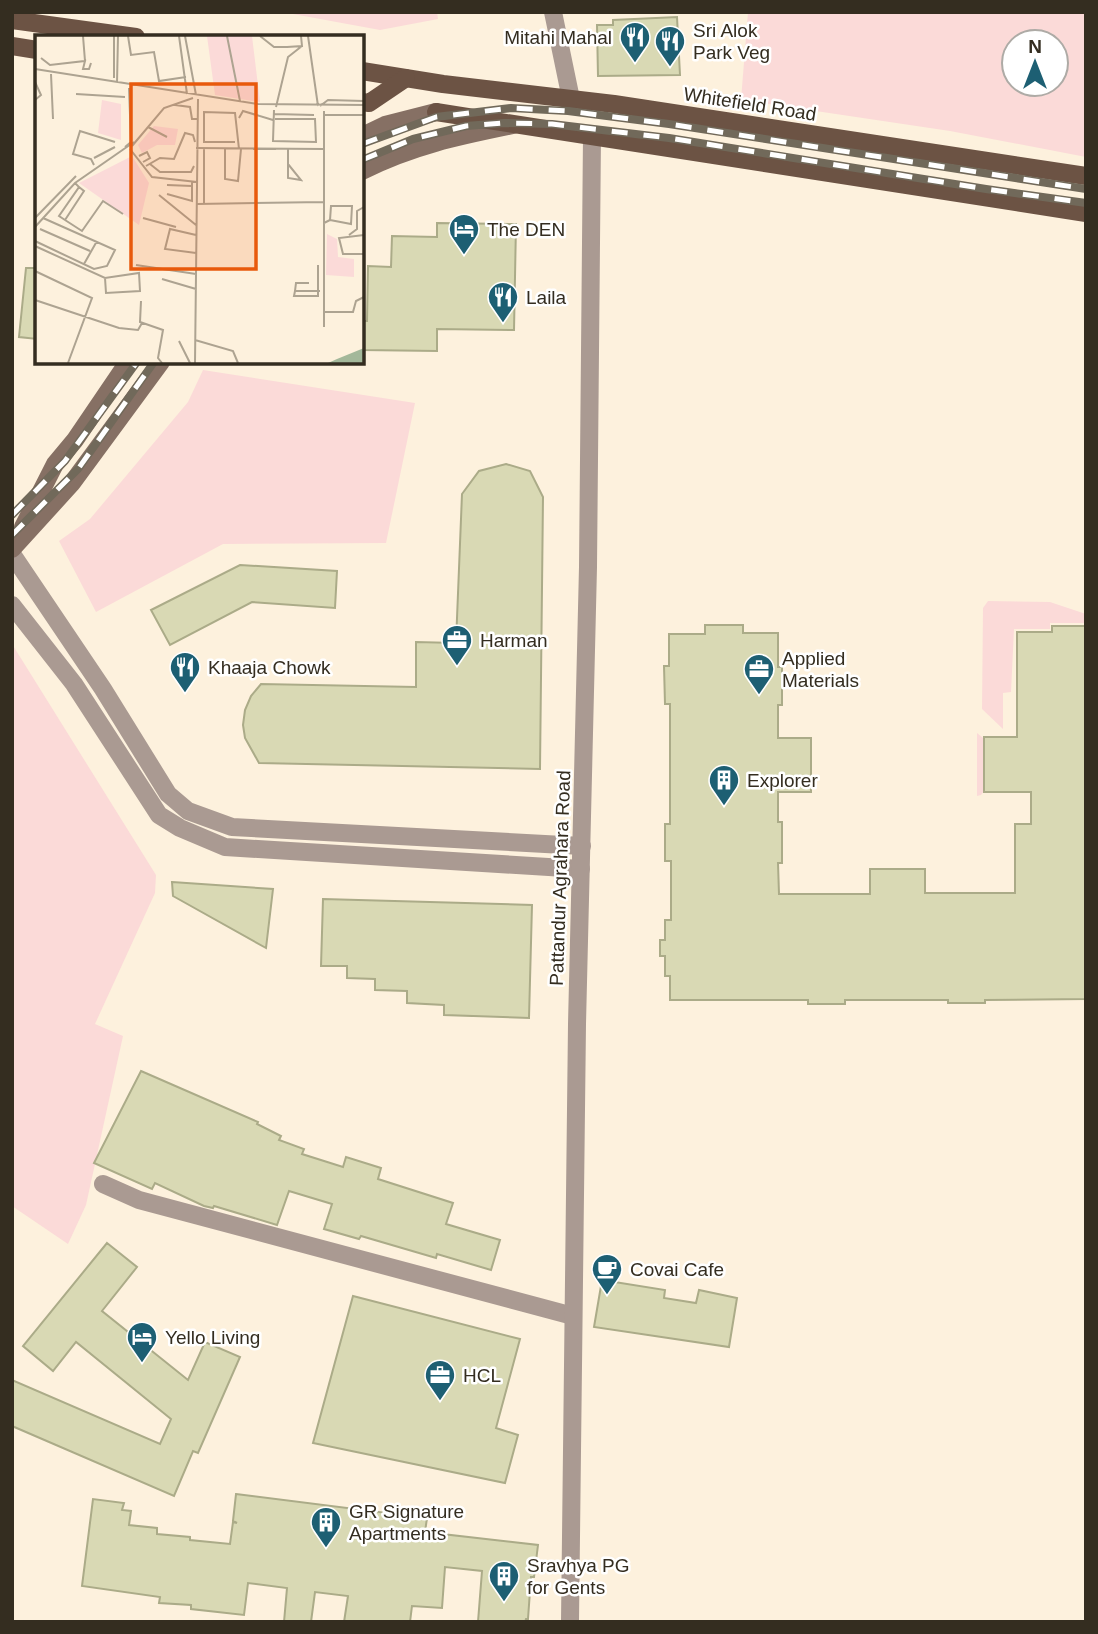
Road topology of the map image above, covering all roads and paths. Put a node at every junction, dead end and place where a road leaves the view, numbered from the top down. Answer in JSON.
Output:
{"nodes":[{"id":1,"x":553,"y":12,"type":"edge"},
{"id":2,"x":12,"y":20,"type":"edge"},
{"id":3,"x":121,"y":35,"type":"edge"},
{"id":4,"x":12,"y":46,"type":"edge"},
{"id":5,"x":35,"y":50,"type":"edge"},
{"id":6,"x":364,"y":71,"type":"edge"},
{"id":7,"x":406,"y":78,"type":"junction"},
{"id":8,"x":571,"y":99,"type":"junction"},
{"id":9,"x":364,"y":102,"type":"edge"},
{"id":10,"x":513,"y":125,"type":"junction"},
{"id":11,"x":364,"y":135,"type":"edge"},
{"id":12,"x":592,"y":136,"type":"junction"},
{"id":13,"x":364,"y":170,"type":"edge"},
{"id":14,"x":1086,"y":176,"type":"edge"},
{"id":15,"x":1086,"y":213,"type":"edge"},
{"id":16,"x":127,"y":364,"type":"edge"},
{"id":17,"x":160,"y":364,"type":"edge"},
{"id":18,"x":12,"y":548,"type":"edge"},
{"id":19,"x":12,"y":554,"type":"edge"},
{"id":20,"x":12,"y":606,"type":"edge"},
{"id":21,"x":582,"y":846,"type":"junction"},
{"id":22,"x":581,"y":869,"type":"junction"},
{"id":23,"x":103,"y":1184,"type":"dead end"},
{"id":24,"x":573,"y":1316,"type":"junction"},
{"id":25,"x":570,"y":1622,"type":"edge"}],
"edges":[{"from":1,"to":8,"type":"street"},
{"from":2,"to":3,"type":"main road"},
{"from":4,"to":5,"type":"main road"},
{"from":6,"to":7,"type":"main road","name":"Whitefield Road"},
{"from":7,"to":8,"type":"main road","name":"Whitefield Road"},
{"from":7,"to":9,"type":"main road"},
{"from":8,"to":14,"type":"main road","name":"Whitefield Road"},
{"from":10,"to":11,"type":"main road"},
{"from":10,"to":12,"type":"main road"},
{"from":10,"to":13,"type":"main road"},
{"from":12,"to":15,"type":"main road"},
{"from":12,"to":21,"type":"street","name":"Pattandur Agrahara Road"},
{"from":16,"to":18,"type":"main road"},
{"from":17,"to":18,"type":"main road"},
{"from":19,"to":21,"type":"street"},
{"from":20,"to":22,"type":"street"},
{"from":21,"to":22,"type":"street","name":"Pattandur Agrahara Road"},
{"from":22,"to":24,"type":"street","name":"Pattandur Agrahara Road"},
{"from":23,"to":24,"type":"street"},
{"from":24,"to":25,"type":"street","name":"Pattandur Agrahara Road"}]}
